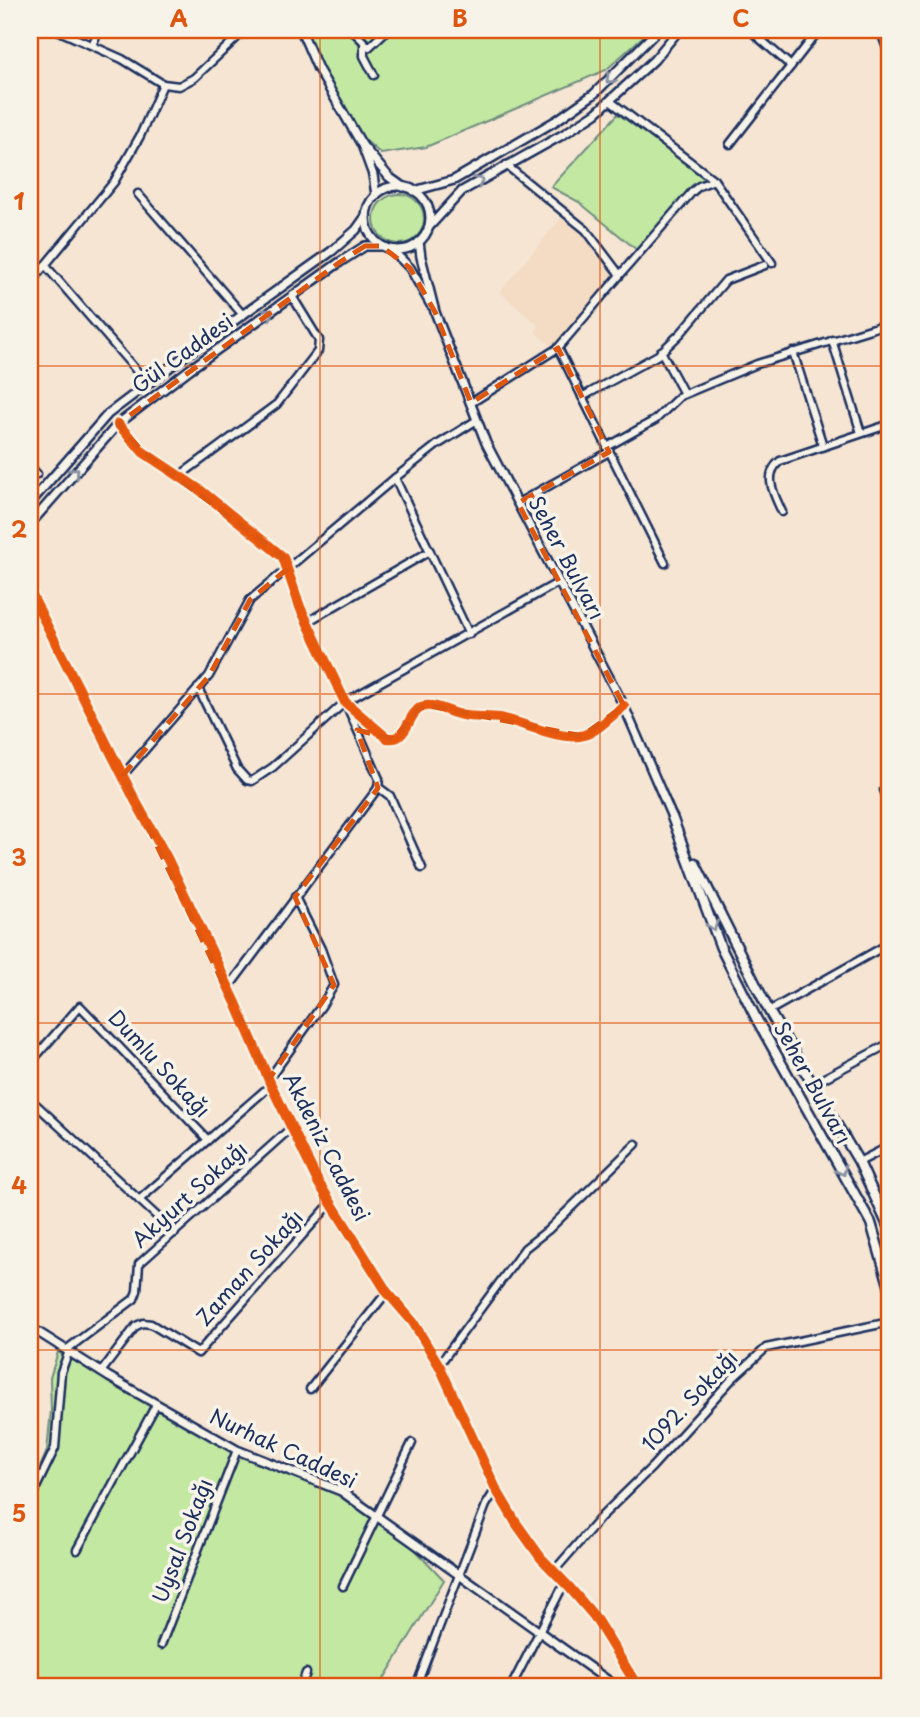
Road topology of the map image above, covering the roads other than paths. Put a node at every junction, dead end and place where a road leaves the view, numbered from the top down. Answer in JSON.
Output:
{"nodes":[{"id":1,"x":57,"y":30,"type":"edge"},
{"id":2,"x":99,"y":30,"type":"edge"},
{"id":3,"x":245,"y":30,"type":"edge"},
{"id":4,"x":301,"y":30,"type":"edge"},
{"id":5,"x":352,"y":30,"type":"edge"},
{"id":6,"x":387,"y":30,"type":"edge"},
{"id":7,"x":658,"y":30,"type":"edge"},
{"id":8,"x":679,"y":30,"type":"edge"},
{"id":9,"x":750,"y":30,"type":"edge"},
{"id":10,"x":819,"y":30,"type":"edge"},
{"id":11,"x":883,"y":30,"type":"edge"},
{"id":12,"x":92,"y":45,"type":"junction"},
{"id":13,"x":364,"y":45,"type":"junction"},
{"id":14,"x":890,"y":56,"type":"edge"},
{"id":15,"x":791,"y":66,"type":"junction"},
{"id":16,"x":374,"y":75,"type":"dead end"},
{"id":17,"x":163,"y":84,"type":"junction"},
{"id":18,"x":610,"y":101,"type":"junction"},
{"id":19,"x":730,"y":144,"type":"dead end"},
{"id":20,"x":362,"y":145,"type":"junction"},
{"id":21,"x":506,"y":165,"type":"junction"},
{"id":22,"x":714,"y":180,"type":"junction"},
{"id":23,"x":404,"y":187,"type":"junction"},
{"id":24,"x":414,"y":191,"type":"junction"},
{"id":25,"x":138,"y":194,"type":"dead end"},
{"id":26,"x":376,"y":195,"type":"junction"},
{"id":27,"x":366,"y":216,"type":"junction"},
{"id":28,"x":429,"y":227,"type":"junction"},
{"id":29,"x":419,"y":242,"type":"junction"},
{"id":30,"x":381,"y":246,"type":"junction"},
{"id":31,"x":392,"y":250,"type":"junction"},
{"id":32,"x":45,"y":265,"type":"junction"},
{"id":33,"x":620,"y":275,"type":"junction"},
{"id":34,"x":30,"y":291,"type":"edge"},
{"id":35,"x":292,"y":296,"type":"junction"},
{"id":36,"x":435,"y":312,"type":"junction"},
{"id":37,"x":243,"y":315,"type":"junction"},
{"id":38,"x":890,"y":323,"type":"edge"},
{"id":39,"x":832,"y":340,"type":"junction"},
{"id":40,"x":558,"y":348,"type":"junction"},
{"id":41,"x":661,"y":351,"type":"junction"},
{"id":42,"x":793,"y":352,"type":"junction"},
{"id":43,"x":148,"y":384,"type":"junction"},
{"id":44,"x":684,"y":394,"type":"junction"},
{"id":45,"x":582,"y":397,"type":"junction"},
{"id":46,"x":471,"y":403,"type":"junction"},
{"id":47,"x":477,"y":420,"type":"junction"},
{"id":48,"x":118,"y":424,"type":"junction"},
{"id":49,"x":890,"y":424,"type":"edge"},
{"id":50,"x":861,"y":433,"type":"junction"},
{"id":51,"x":823,"y":446,"type":"junction"},
{"id":52,"x":608,"y":450,"type":"junction"},
{"id":53,"x":30,"y":466,"type":"edge"},
{"id":54,"x":37,"y":474,"type":"dead end"},
{"id":55,"x":178,"y":477,"type":"junction"},
{"id":56,"x":395,"y":478,"type":"junction"},
{"id":57,"x":30,"y":503,"type":"edge"},
{"id":58,"x":518,"y":503,"type":"junction"},
{"id":59,"x":782,"y":512,"type":"dead end"},
{"id":60,"x":30,"y":524,"type":"edge"},
{"id":61,"x":430,"y":551,"type":"junction"},
{"id":62,"x":665,"y":563,"type":"dead end"},
{"id":63,"x":286,"y":570,"type":"junction"},
{"id":64,"x":559,"y":582,"type":"junction"},
{"id":65,"x":30,"y":592,"type":"edge"},
{"id":66,"x":307,"y":622,"type":"junction"},
{"id":67,"x":469,"y":634,"type":"junction"},
{"id":68,"x":198,"y":688,"type":"junction"},
{"id":69,"x":345,"y":702,"type":"junction"},
{"id":70,"x":624,"y":706,"type":"junction"},
{"id":71,"x":122,"y":775,"type":"junction"},
{"id":72,"x":378,"y":787,"type":"junction"},
{"id":73,"x":884,"y":790,"type":"dead end"},
{"id":74,"x":890,"y":804,"type":"edge"},
{"id":75,"x":672,"y":817,"type":"junction"},
{"id":76,"x":422,"y":868,"type":"dead end"},
{"id":77,"x":295,"y":897,"type":"junction"},
{"id":78,"x":890,"y":943,"type":"edge"},
{"id":79,"x":229,"y":987,"type":"junction"},
{"id":80,"x":769,"y":1010,"type":"junction"},
{"id":81,"x":890,"y":1044,"type":"edge"},
{"id":82,"x":30,"y":1063,"type":"edge"},
{"id":83,"x":270,"y":1082,"type":"junction"},
{"id":84,"x":813,"y":1084,"type":"junction"},
{"id":85,"x":30,"y":1099,"type":"edge"},
{"id":86,"x":291,"y":1128,"type":"junction"},
{"id":87,"x":208,"y":1140,"type":"junction"},
{"id":88,"x":636,"y":1144,"type":"dead end"},
{"id":89,"x":890,"y":1146,"type":"edge"},
{"id":90,"x":859,"y":1162,"type":"junction"},
{"id":91,"x":139,"y":1199,"type":"junction"},
{"id":92,"x":331,"y":1203,"type":"junction"},
{"id":93,"x":890,"y":1230,"type":"edge"},
{"id":94,"x":175,"y":1233,"type":"junction"},
{"id":95,"x":890,"y":1288,"type":"edge"},
{"id":96,"x":387,"y":1293,"type":"junction"},
{"id":97,"x":890,"y":1322,"type":"edge"},
{"id":98,"x":30,"y":1327,"type":"edge"},
{"id":99,"x":67,"y":1351,"type":"junction"},
{"id":100,"x":439,"y":1365,"type":"junction"},
{"id":101,"x":101,"y":1372,"type":"junction"},
{"id":102,"x":310,"y":1389,"type":"dead end"},
{"id":103,"x":156,"y":1405,"type":"junction"},
{"id":104,"x":412,"y":1443,"type":"dead end"},
{"id":105,"x":237,"y":1450,"type":"junction"},
{"id":106,"x":496,"y":1489,"type":"junction"},
{"id":107,"x":30,"y":1500,"type":"edge"},
{"id":108,"x":376,"y":1515,"type":"junction"},
{"id":109,"x":77,"y":1550,"type":"dead end"},
{"id":110,"x":554,"y":1571,"type":"junction"},
{"id":111,"x":459,"y":1574,"type":"junction"},
{"id":112,"x":565,"y":1582,"type":"junction"},
{"id":113,"x":343,"y":1586,"type":"dead end"},
{"id":114,"x":539,"y":1632,"type":"junction"},
{"id":115,"x":161,"y":1645,"type":"dead end"},
{"id":116,"x":306,"y":1673,"type":"dead end"},
{"id":117,"x":30,"y":1682,"type":"edge"},
{"id":118,"x":32,"y":1687,"type":"edge"},
{"id":119,"x":301,"y":1687,"type":"edge"},
{"id":120,"x":416,"y":1687,"type":"edge"},
{"id":121,"x":511,"y":1687,"type":"edge"},
{"id":122,"x":617,"y":1687,"type":"edge"},
{"id":123,"x":638,"y":1687,"type":"edge"}],
"edges":[{"from":1,"to":12,"type":"street"},
{"from":2,"to":12,"type":"street"},
{"from":3,"to":17,"type":"street"},
{"from":4,"to":20,"type":"street"},
{"from":5,"to":13,"type":"street"},
{"from":6,"to":13,"type":"street"},
{"from":7,"to":24,"type":"street","one_way":true},
{"from":8,"to":18,"type":"street"},
{"from":9,"to":15,"type":"street"},
{"from":10,"to":15,"type":"street"},
{"from":11,"to":14,"type":"street"},
{"from":12,"to":17,"type":"street"},
{"from":13,"to":16,"type":"street"},
{"from":15,"to":19,"type":"street"},
{"from":17,"to":32,"type":"street"},
{"from":18,"to":21,"type":"street"},
{"from":18,"to":22,"type":"street"},
{"from":20,"to":23,"type":"street"},
{"from":20,"to":26,"type":"street"},
{"from":28,"to":21,"type":"street","one_way":true},
{"from":21,"to":33,"type":"street"},
{"from":22,"to":33,"type":"street"},
{"from":22,"to":41,"type":"street"},
{"from":23,"to":24,"type":"street"},
{"from":23,"to":26,"type":"street"},
{"from":24,"to":28,"type":"street"},
{"from":25,"to":37,"type":"street"},
{"from":26,"to":27,"type":"street"},
{"from":27,"to":30,"type":"street"},
{"from":27,"to":37,"type":"street","name":"Gül Caddesi"},
{"from":28,"to":29,"type":"street"},
{"from":29,"to":31,"type":"street"},
{"from":29,"to":36,"type":"street","name":"Seher Bulvarı"},
{"from":30,"to":31,"type":"street"},
{"from":30,"to":35,"type":"street","name":"Gül Caddesi"},
{"from":31,"to":36,"type":"street","name":"Seher Bulvarı"},
{"from":32,"to":34,"type":"street"},
{"from":32,"to":43,"type":"street"},
{"from":33,"to":40,"type":"street"},
{"from":48,"to":35,"type":"street","name":"Gül Caddesi","one_way":true},
{"from":35,"to":55,"type":"street"},
{"from":36,"to":46,"type":"street","name":"Seher Bulvarı"},
{"from":37,"to":43,"type":"street","name":"Gül Caddesi"},
{"from":38,"to":39,"type":"street"},
{"from":39,"to":42,"type":"street"},
{"from":39,"to":50,"type":"street"},
{"from":40,"to":45,"type":"street"},
{"from":40,"to":46,"type":"street"},
{"from":41,"to":44,"type":"street"},
{"from":41,"to":45,"type":"street"},
{"from":42,"to":44,"type":"street"},
{"from":42,"to":51,"type":"street"},
{"from":43,"to":57,"type":"street","name":"Gül Caddesi"},
{"from":44,"to":52,"type":"street"},
{"from":45,"to":52,"type":"street"},
{"from":46,"to":47,"type":"street","name":"Seher Bulvarı"},
{"from":47,"to":56,"type":"street"},
{"from":47,"to":58,"type":"street","name":"Seher Bulvarı"},
{"from":48,"to":55,"type":"street"},
{"from":60,"to":48,"type":"street","name":"Gül Caddesi","one_way":true},
{"from":49,"to":50,"type":"street"},
{"from":50,"to":51,"type":"street"},
{"from":51,"to":59,"type":"street"},
{"from":52,"to":58,"type":"street"},
{"from":52,"to":62,"type":"street"},
{"from":53,"to":54,"type":"street"},
{"from":55,"to":63,"type":"street"},
{"from":56,"to":61,"type":"street"},
{"from":56,"to":63,"type":"street"},
{"from":58,"to":64,"type":"street","name":"Seher Bulvarı"},
{"from":61,"to":66,"type":"street"},
{"from":61,"to":67,"type":"street"},
{"from":63,"to":66,"type":"street"},
{"from":63,"to":68,"type":"street"},
{"from":64,"to":67,"type":"street"},
{"from":64,"to":70,"type":"street","name":"Seher Bulvarı"},
{"from":65,"to":71,"type":"street","name":"Akdeniz Caddesi"},
{"from":66,"to":69,"type":"street"},
{"from":67,"to":69,"type":"street"},
{"from":68,"to":69,"type":"street"},
{"from":68,"to":71,"type":"street"},
{"from":69,"to":70,"type":"street"},
{"from":69,"to":72,"type":"street"},
{"from":70,"to":75,"type":"street","name":"Seher Bulvarı"},
{"from":71,"to":79,"type":"street","name":"Akdeniz Caddesi"},
{"from":72,"to":76,"type":"street"},
{"from":72,"to":77,"type":"street"},
{"from":73,"to":74,"type":"street"},
{"from":75,"to":80,"type":"main road","name":"Seher Bulvarı"},
{"from":75,"to":95,"type":"main road","name":"Seher Bulvarı","one_way":true},
{"from":77,"to":79,"type":"street"},
{"from":77,"to":83,"type":"street","name":"Dumlu Sokağı"},
{"from":78,"to":80,"type":"street"},
{"from":79,"to":83,"type":"street","name":"Akdeniz Caddesi"},
{"from":80,"to":84,"type":"main road","name":"Seher Bulvarı"},
{"from":81,"to":84,"type":"street"},
{"from":82,"to":87,"type":"street","name":"Dumlu Sokağı"},
{"from":83,"to":86,"type":"street","name":"Akdeniz Caddesi"},
{"from":83,"to":87,"type":"street","name":"Dumlu Sokağı"},
{"from":84,"to":90,"type":"main road","name":"Seher Bulvarı"},
{"from":85,"to":91,"type":"street"},
{"from":86,"to":92,"type":"street","name":"Akdeniz Caddesi"},
{"from":86,"to":94,"type":"street","name":"Akyurt Sokağı"},
{"from":87,"to":91,"type":"street","name":"Dumlu Sokağı"},
{"from":88,"to":100,"type":"street"},
{"from":89,"to":90,"type":"street"},
{"from":90,"to":93,"type":"main road","name":"Seher Bulvarı"},
{"from":91,"to":94,"type":"street"},
{"from":92,"to":96,"type":"street","name":"Akdeniz Caddesi"},
{"from":92,"to":101,"type":"street","name":"Zaman Sokağı"},
{"from":94,"to":99,"type":"street","name":"Akyurt Sokağı"},
{"from":96,"to":100,"type":"street","name":"Akdeniz Caddesi"},
{"from":96,"to":102,"type":"street"},
{"from":97,"to":110,"type":"street","name":"1092. Sokağı"},
{"from":98,"to":99,"type":"street","name":"Nurhak Caddesi"},
{"from":99,"to":101,"type":"street","name":"Nurhak Caddesi"},
{"from":99,"to":107,"type":"street"},
{"from":100,"to":106,"type":"street","name":"Akdeniz Caddesi"},
{"from":101,"to":103,"type":"street","name":"Nurhak Caddesi"},
{"from":103,"to":105,"type":"street","name":"Nurhak Caddesi"},
{"from":103,"to":109,"type":"street"},
{"from":104,"to":108,"type":"street"},
{"from":105,"to":108,"type":"street","name":"Nurhak Caddesi"},
{"from":105,"to":115,"type":"street","name":"Uysal Sokağı"},
{"from":106,"to":110,"type":"street","name":"Akdeniz Caddesi"},
{"from":106,"to":111,"type":"street"},
{"from":108,"to":111,"type":"street","name":"Nurhak Caddesi"},
{"from":108,"to":113,"type":"street"},
{"from":110,"to":112,"type":"street","name":"Akdeniz Caddesi"},
{"from":111,"to":114,"type":"street","name":"Nurhak Caddesi"},
{"from":111,"to":120,"type":"street"},
{"from":112,"to":114,"type":"street"},
{"from":112,"to":123,"type":"street","name":"Akdeniz Caddesi"},
{"from":114,"to":121,"type":"street"},
{"from":114,"to":122,"type":"street","name":"Nurhak Caddesi"},
{"from":116,"to":119,"type":"street"},
{"from":117,"to":118,"type":"street"}]}
